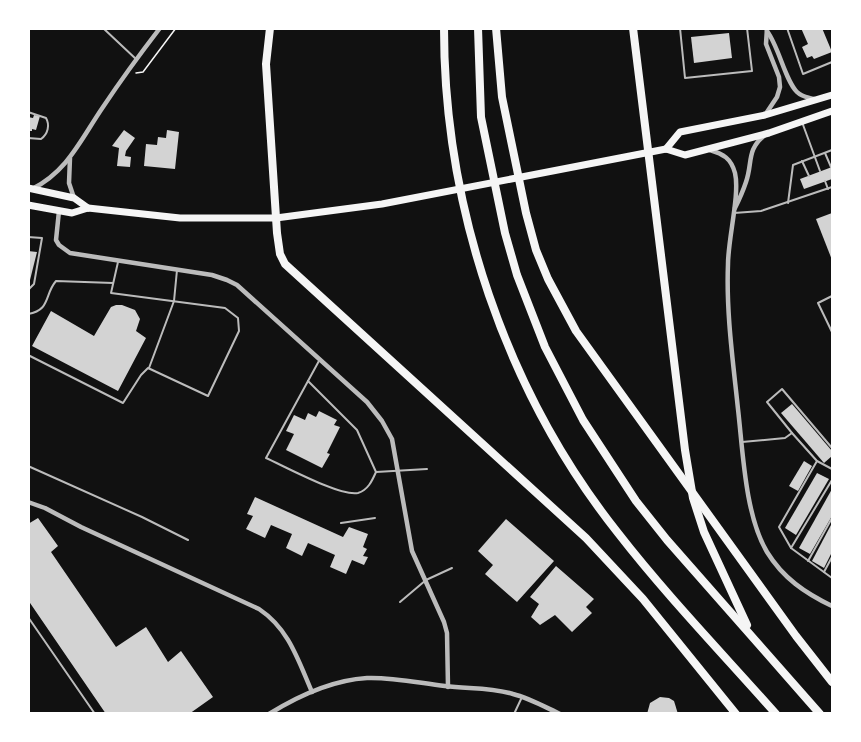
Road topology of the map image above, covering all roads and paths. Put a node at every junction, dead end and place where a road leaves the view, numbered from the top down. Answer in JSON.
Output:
{"nodes":[{"id":1,"x":103,"y":28,"type":"edge"},
{"id":2,"x":160,"y":28,"type":"edge"},
{"id":3,"x":176,"y":28,"type":"edge"},
{"id":4,"x":270,"y":28,"type":"edge"},
{"id":5,"x":444,"y":28,"type":"edge"},
{"id":6,"x":478,"y":28,"type":"edge"},
{"id":7,"x":496,"y":28,"type":"edge"},
{"id":8,"x":633,"y":28,"type":"edge"},
{"id":9,"x":680,"y":28,"type":"edge"},
{"id":10,"x":747,"y":28,"type":"edge"},
{"id":11,"x":787,"y":28,"type":"edge"},
{"id":12,"x":767,"y":30,"type":"edge"},
{"id":13,"x":137,"y":60,"type":"junction"},
{"id":14,"x":832,"y":62,"type":"edge"},
{"id":15,"x":136,"y":73,"type":"dead end"},
{"id":16,"x":832,"y":94,"type":"edge"},
{"id":17,"x":817,"y":99,"type":"junction"},
{"id":18,"x":832,"y":111,"type":"edge"},
{"id":19,"x":28,"y":112,"type":"edge"},
{"id":20,"x":765,"y":115,"type":"junction"},
{"id":21,"x":802,"y":122,"type":"junction"},
{"id":22,"x":769,"y":132,"type":"junction"},
{"id":23,"x":28,"y":138,"type":"edge"},
{"id":24,"x":666,"y":149,"type":"junction"},
{"id":25,"x":709,"y":149,"type":"junction"},
{"id":26,"x":832,"y":150,"type":"edge"},
{"id":27,"x":649,"y":151,"type":"junction"},
{"id":28,"x":825,"y":153,"type":"junction"},
{"id":29,"x":814,"y":157,"type":"junction"},
{"id":30,"x":70,"y":158,"type":"junction"},
{"id":31,"x":802,"y":161,"type":"junction"},
{"id":32,"x":831,"y":167,"type":"edge"},
{"id":33,"x":820,"y":171,"type":"dead end"},
{"id":34,"x":809,"y":176,"type":"dead end"},
{"id":35,"x":825,"y":182,"type":"dead end"},
{"id":36,"x":813,"y":186,"type":"dead end"},
{"id":37,"x":832,"y":187,"type":"edge"},
{"id":38,"x":30,"y":188,"type":"edge"},
{"id":39,"x":828,"y":189,"type":"junction"},
{"id":40,"x":816,"y":193,"type":"junction"},
{"id":41,"x":74,"y":198,"type":"junction"},
{"id":42,"x":788,"y":203,"type":"junction"},
{"id":43,"x":28,"y":205,"type":"edge"},
{"id":44,"x":88,"y":208,"type":"junction"},
{"id":45,"x":59,"y":211,"type":"junction"},
{"id":46,"x":733,"y":214,"type":"junction"},
{"id":47,"x":276,"y":218,"type":"junction"},
{"id":48,"x":28,"y":237,"type":"edge"},
{"id":49,"x":118,"y":262,"type":"junction"},
{"id":50,"x":177,"y":270,"type":"junction"},
{"id":51,"x":113,"y":283,"type":"junction"},
{"id":52,"x":28,"y":290,"type":"edge"},
{"id":53,"x":832,"y":296,"type":"edge"},
{"id":54,"x":174,"y":302,"type":"junction"},
{"id":55,"x":28,"y":314,"type":"edge"},
{"id":56,"x":832,"y":332,"type":"edge"},
{"id":57,"x":28,"y":355,"type":"edge"},
{"id":58,"x":320,"y":359,"type":"junction"},
{"id":59,"x":148,"y":368,"type":"junction"},
{"id":60,"x":308,"y":381,"type":"junction"},
{"id":61,"x":792,"y":433,"type":"junction"},
{"id":62,"x":742,"y":442,"type":"junction"},
{"id":63,"x":832,"y":448,"type":"edge"},
{"id":64,"x":818,"y":461,"type":"junction"},
{"id":65,"x":28,"y":466,"type":"edge"},
{"id":66,"x":427,"y":469,"type":"dead end"},
{"id":67,"x":832,"y":469,"type":"edge"},
{"id":68,"x":398,"y":470,"type":"junction"},
{"id":69,"x":376,"y":472,"type":"junction"},
{"id":70,"x":832,"y":480,"type":"edge"},
{"id":71,"x":28,"y":502,"type":"edge"},
{"id":72,"x":375,"y":518,"type":"dead end"},
{"id":73,"x":832,"y":518,"type":"edge"},
{"id":74,"x":341,"y":523,"type":"dead end"},
{"id":75,"x":188,"y":540,"type":"dead end"},
{"id":76,"x":791,"y":548,"type":"junction"},
{"id":77,"x":832,"y":557,"type":"edge"},
{"id":78,"x":808,"y":561,"type":"junction"},
{"id":79,"x":452,"y":568,"type":"dead end"},
{"id":80,"x":824,"y":572,"type":"junction"},
{"id":81,"x":832,"y":578,"type":"edge"},
{"id":82,"x":426,"y":580,"type":"junction"},
{"id":83,"x":400,"y":602,"type":"dead end"},
{"id":84,"x":832,"y":605,"type":"edge"},
{"id":85,"x":28,"y":617,"type":"edge"},
{"id":86,"x":751,"y":635,"type":"junction"},
{"id":87,"x":832,"y":682,"type":"edge"},
{"id":88,"x":448,"y":687,"type":"junction"},
{"id":89,"x":312,"y":692,"type":"junction"},
{"id":90,"x":522,"y":697,"type":"junction"},
{"id":91,"x":95,"y":714,"type":"edge"},
{"id":92,"x":269,"y":714,"type":"edge"},
{"id":93,"x":514,"y":714,"type":"edge"},
{"id":94,"x":560,"y":714,"type":"edge"},
{"id":95,"x":736,"y":714,"type":"edge"},
{"id":96,"x":776,"y":714,"type":"edge"},
{"id":97,"x":820,"y":714,"type":"edge"}],
"edges":[{"from":1,"to":13,"type":"lane"},
{"from":2,"to":13,"type":"street"},
{"from":3,"to":15,"type":"path"},
{"from":4,"to":47,"type":"highway"},
{"from":5,"to":96,"type":"highway"},
{"from":6,"to":86,"type":"highway"},
{"from":7,"to":87,"type":"highway"},
{"from":8,"to":27,"type":"highway"},
{"from":9,"to":10,"type":"lane"},
{"from":11,"to":14,"type":"lane"},
{"from":12,"to":17,"type":"street"},
{"from":12,"to":20,"type":"street"},
{"from":13,"to":30,"type":"street"},
{"from":16,"to":17,"type":"main road"},
{"from":17,"to":20,"type":"main road"},
{"from":18,"to":21,"type":"main road"},
{"from":19,"to":23,"type":"lane"},
{"from":20,"to":24,"type":"main road"},
{"from":21,"to":22,"type":"main road"},
{"from":21,"to":29,"type":"lane"},
{"from":22,"to":25,"type":"main road"},
{"from":22,"to":46,"type":"street"},
{"from":24,"to":25,"type":"main road"},
{"from":24,"to":27,"type":"main road"},
{"from":25,"to":46,"type":"street"},
{"from":26,"to":28,"type":"lane"},
{"from":27,"to":47,"type":"main road"},
{"from":27,"to":86,"type":"highway"},
{"from":28,"to":29,"type":"lane"},
{"from":28,"to":32,"type":"lane"},
{"from":29,"to":31,"type":"lane"},
{"from":29,"to":33,"type":"lane"},
{"from":30,"to":38,"type":"street"},
{"from":30,"to":41,"type":"street"},
{"from":31,"to":34,"type":"lane"},
{"from":31,"to":42,"type":"lane"},
{"from":35,"to":39,"type":"lane"},
{"from":36,"to":40,"type":"lane"},
{"from":37,"to":39,"type":"lane"},
{"from":38,"to":41,"type":"main road"},
{"from":39,"to":40,"type":"lane"},
{"from":40,"to":42,"type":"lane"},
{"from":41,"to":44,"type":"main road"},
{"from":42,"to":46,"type":"lane"},
{"from":43,"to":45,"type":"main road"},
{"from":44,"to":45,"type":"main road"},
{"from":44,"to":47,"type":"main road"},
{"from":45,"to":49,"type":"street"},
{"from":46,"to":62,"type":"street"},
{"from":47,"to":95,"type":"highway"},
{"from":48,"to":52,"type":"lane"},
{"from":49,"to":50,"type":"street"},
{"from":49,"to":51,"type":"lane"},
{"from":50,"to":54,"type":"lane"},
{"from":50,"to":58,"type":"street"},
{"from":51,"to":54,"type":"lane"},
{"from":51,"to":55,"type":"lane"},
{"from":53,"to":56,"type":"lane"},
{"from":54,"to":59,"type":"lane"},
{"from":54,"to":59,"type":"lane"},
{"from":57,"to":59,"type":"lane"},
{"from":58,"to":60,"type":"lane"},
{"from":58,"to":68,"type":"street"},
{"from":60,"to":69,"type":"lane"},
{"from":60,"to":69,"type":"lane"},
{"from":61,"to":62,"type":"lane"},
{"from":61,"to":63,"type":"lane"},
{"from":61,"to":64,"type":"lane"},
{"from":62,"to":84,"type":"street"},
{"from":64,"to":67,"type":"lane"},
{"from":64,"to":76,"type":"lane"},
{"from":65,"to":75,"type":"lane"},
{"from":66,"to":68,"type":"lane"},
{"from":68,"to":69,"type":"lane"},
{"from":68,"to":82,"type":"street"},
{"from":70,"to":76,"type":"lane"},
{"from":71,"to":89,"type":"street"},
{"from":72,"to":74,"type":"lane"},
{"from":73,"to":78,"type":"lane"},
{"from":76,"to":78,"type":"lane"},
{"from":77,"to":80,"type":"lane"},
{"from":78,"to":80,"type":"lane"},
{"from":79,"to":82,"type":"lane"},
{"from":80,"to":81,"type":"lane"},
{"from":82,"to":83,"type":"lane"},
{"from":82,"to":88,"type":"street"},
{"from":85,"to":91,"type":"lane"},
{"from":86,"to":97,"type":"highway"},
{"from":88,"to":89,"type":"street"},
{"from":88,"to":90,"type":"street"},
{"from":89,"to":92,"type":"street"},
{"from":90,"to":93,"type":"lane"},
{"from":90,"to":94,"type":"street"}]}
